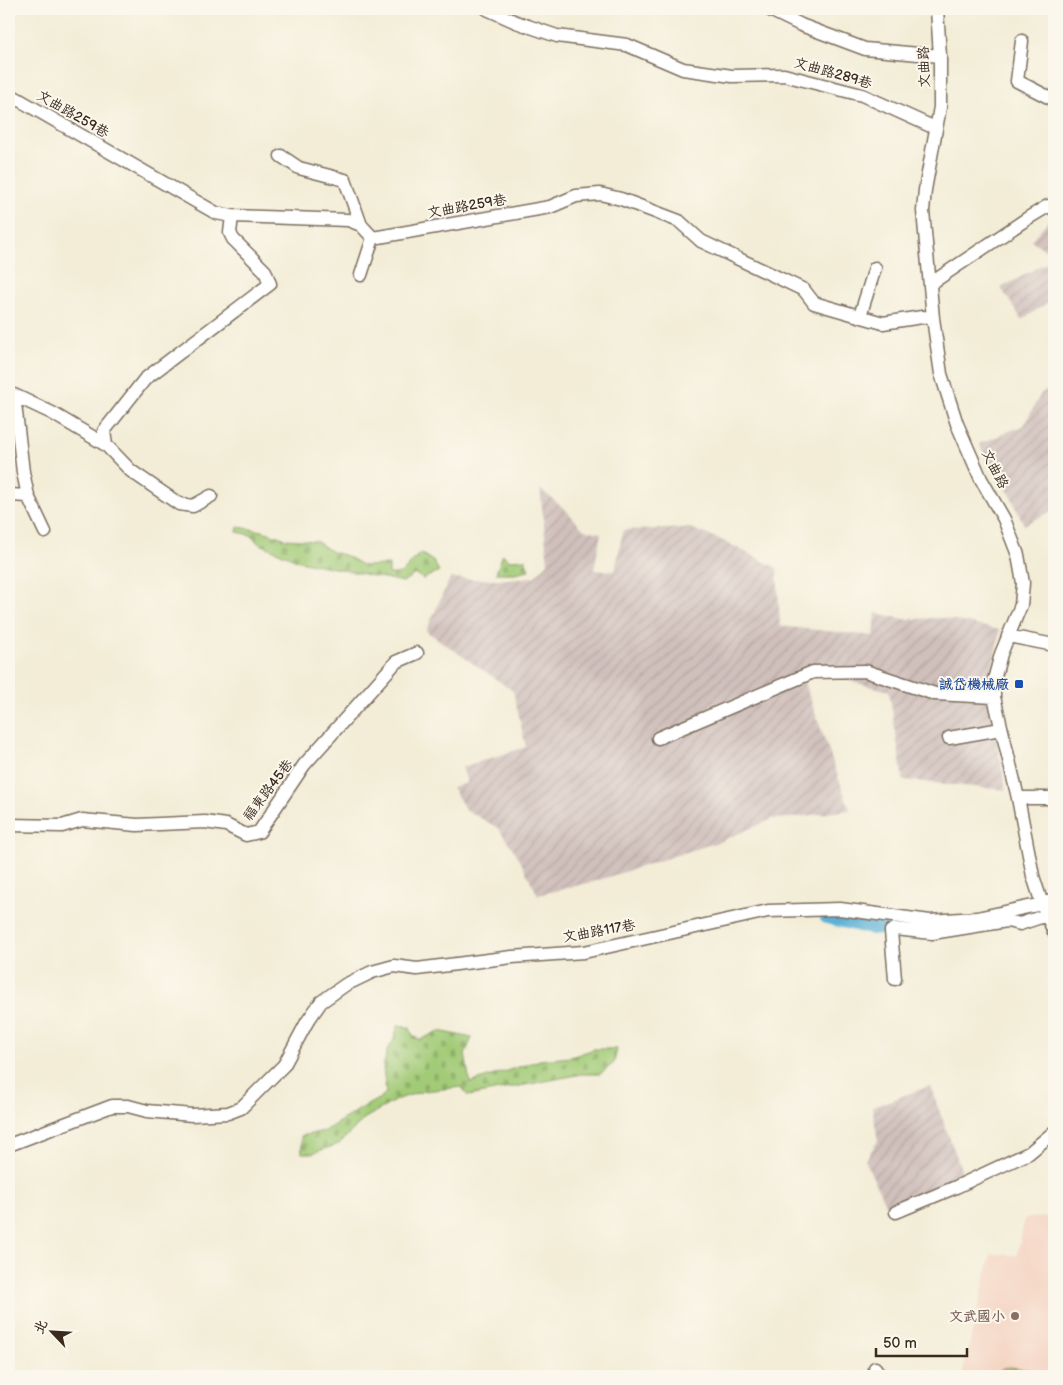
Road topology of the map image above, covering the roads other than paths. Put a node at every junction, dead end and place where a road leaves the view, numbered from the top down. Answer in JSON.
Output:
{"nodes":[{"id":1,"x":487,"y":9,"type":"edge"},
{"id":2,"x":768,"y":9,"type":"edge"},
{"id":3,"x":936,"y":9,"type":"edge"},
{"id":4,"x":1022,"y":42,"type":"dead end"},
{"id":5,"x":940,"y":56,"type":"junction"},
{"id":6,"x":9,"y":94,"type":"edge"},
{"id":7,"x":1054,"y":100,"type":"edge"},
{"id":8,"x":935,"y":128,"type":"junction"},
{"id":9,"x":282,"y":156,"type":"dead end"},
{"id":10,"x":1054,"y":209,"type":"edge"},
{"id":11,"x":232,"y":216,"type":"junction"},
{"id":12,"x":361,"y":225,"type":"junction"},
{"id":13,"x":373,"y":238,"type":"junction"},
{"id":14,"x":875,"y":268,"type":"dead end"},
{"id":15,"x":361,"y":275,"type":"dead end"},
{"id":16,"x":930,"y":284,"type":"junction"},
{"id":17,"x":860,"y":316,"type":"junction"},
{"id":18,"x":933,"y":318,"type":"junction"},
{"id":19,"x":106,"y":445,"type":"junction"},
{"id":20,"x":9,"y":495,"type":"edge"},
{"id":21,"x":28,"y":496,"type":"junction"},
{"id":22,"x":211,"y":496,"type":"dead end"},
{"id":23,"x":45,"y":532,"type":"dead end"},
{"id":24,"x":1008,"y":636,"type":"junction"},
{"id":25,"x":1054,"y":646,"type":"edge"},
{"id":26,"x":416,"y":652,"type":"dead end"},
{"id":27,"x":994,"y":697,"type":"junction"},
{"id":28,"x":1001,"y":729,"type":"junction"},
{"id":29,"x":658,"y":738,"type":"dead end"},
{"id":30,"x":949,"y":738,"type":"dead end"},
{"id":31,"x":1018,"y":798,"type":"junction"},
{"id":32,"x":1054,"y":798,"type":"edge"},
{"id":33,"x":9,"y":825,"type":"edge"},
{"id":34,"x":1048,"y":907,"type":"edge"},
{"id":35,"x":1054,"y":932,"type":"edge"},
{"id":36,"x":895,"y":979,"type":"dead end"},
{"id":37,"x":1054,"y":1132,"type":"edge"},
{"id":38,"x":9,"y":1145,"type":"edge"},
{"id":39,"x":896,"y":1212,"type":"dead end"}],
"edges":[{"from":1,"to":8,"type":"street","name":"文曲路289巷"},
{"from":2,"to":5,"type":"street"},
{"from":3,"to":5,"type":"street","name":"文曲路"},
{"from":4,"to":7,"type":"street"},
{"from":5,"to":8,"type":"street","name":"文曲路"},
{"from":6,"to":11,"type":"street","name":"文曲路259巷"},
{"from":8,"to":16,"type":"street","name":"文曲路"},
{"from":9,"to":12,"type":"street"},
{"from":10,"to":16,"type":"street"},
{"from":11,"to":12,"type":"street","name":"文曲路259巷"},
{"from":11,"to":19,"type":"street"},
{"from":12,"to":13,"type":"street"},
{"from":13,"to":15,"type":"street"},
{"from":13,"to":17,"type":"street","name":"文曲路259巷"},
{"from":14,"to":17,"type":"street"},
{"from":16,"to":18,"type":"street","name":"文曲路"},
{"from":17,"to":18,"type":"street","name":"文曲路259巷"},
{"from":18,"to":24,"type":"street","name":"文曲路"},
{"from":19,"to":21,"type":"street"},
{"from":19,"to":22,"type":"street"},
{"from":20,"to":21,"type":"street"},
{"from":21,"to":23,"type":"street"},
{"from":24,"to":25,"type":"street"},
{"from":24,"to":27,"type":"street","name":"文曲路"},
{"from":26,"to":33,"type":"street","name":"福東路45巷"},
{"from":27,"to":28,"type":"street","name":"文曲路"},
{"from":27,"to":29,"type":"street"},
{"from":28,"to":30,"type":"street"},
{"from":28,"to":31,"type":"street","name":"文曲路"},
{"from":31,"to":32,"type":"street"},
{"from":31,"to":34,"type":"street","name":"文曲路"},
{"from":34,"to":35,"type":"street","name":"文曲路"},
{"from":34,"to":36,"type":"street"},
{"from":34,"to":38,"type":"street","name":"文曲路117巷"},
{"from":37,"to":39,"type":"street"}]}
